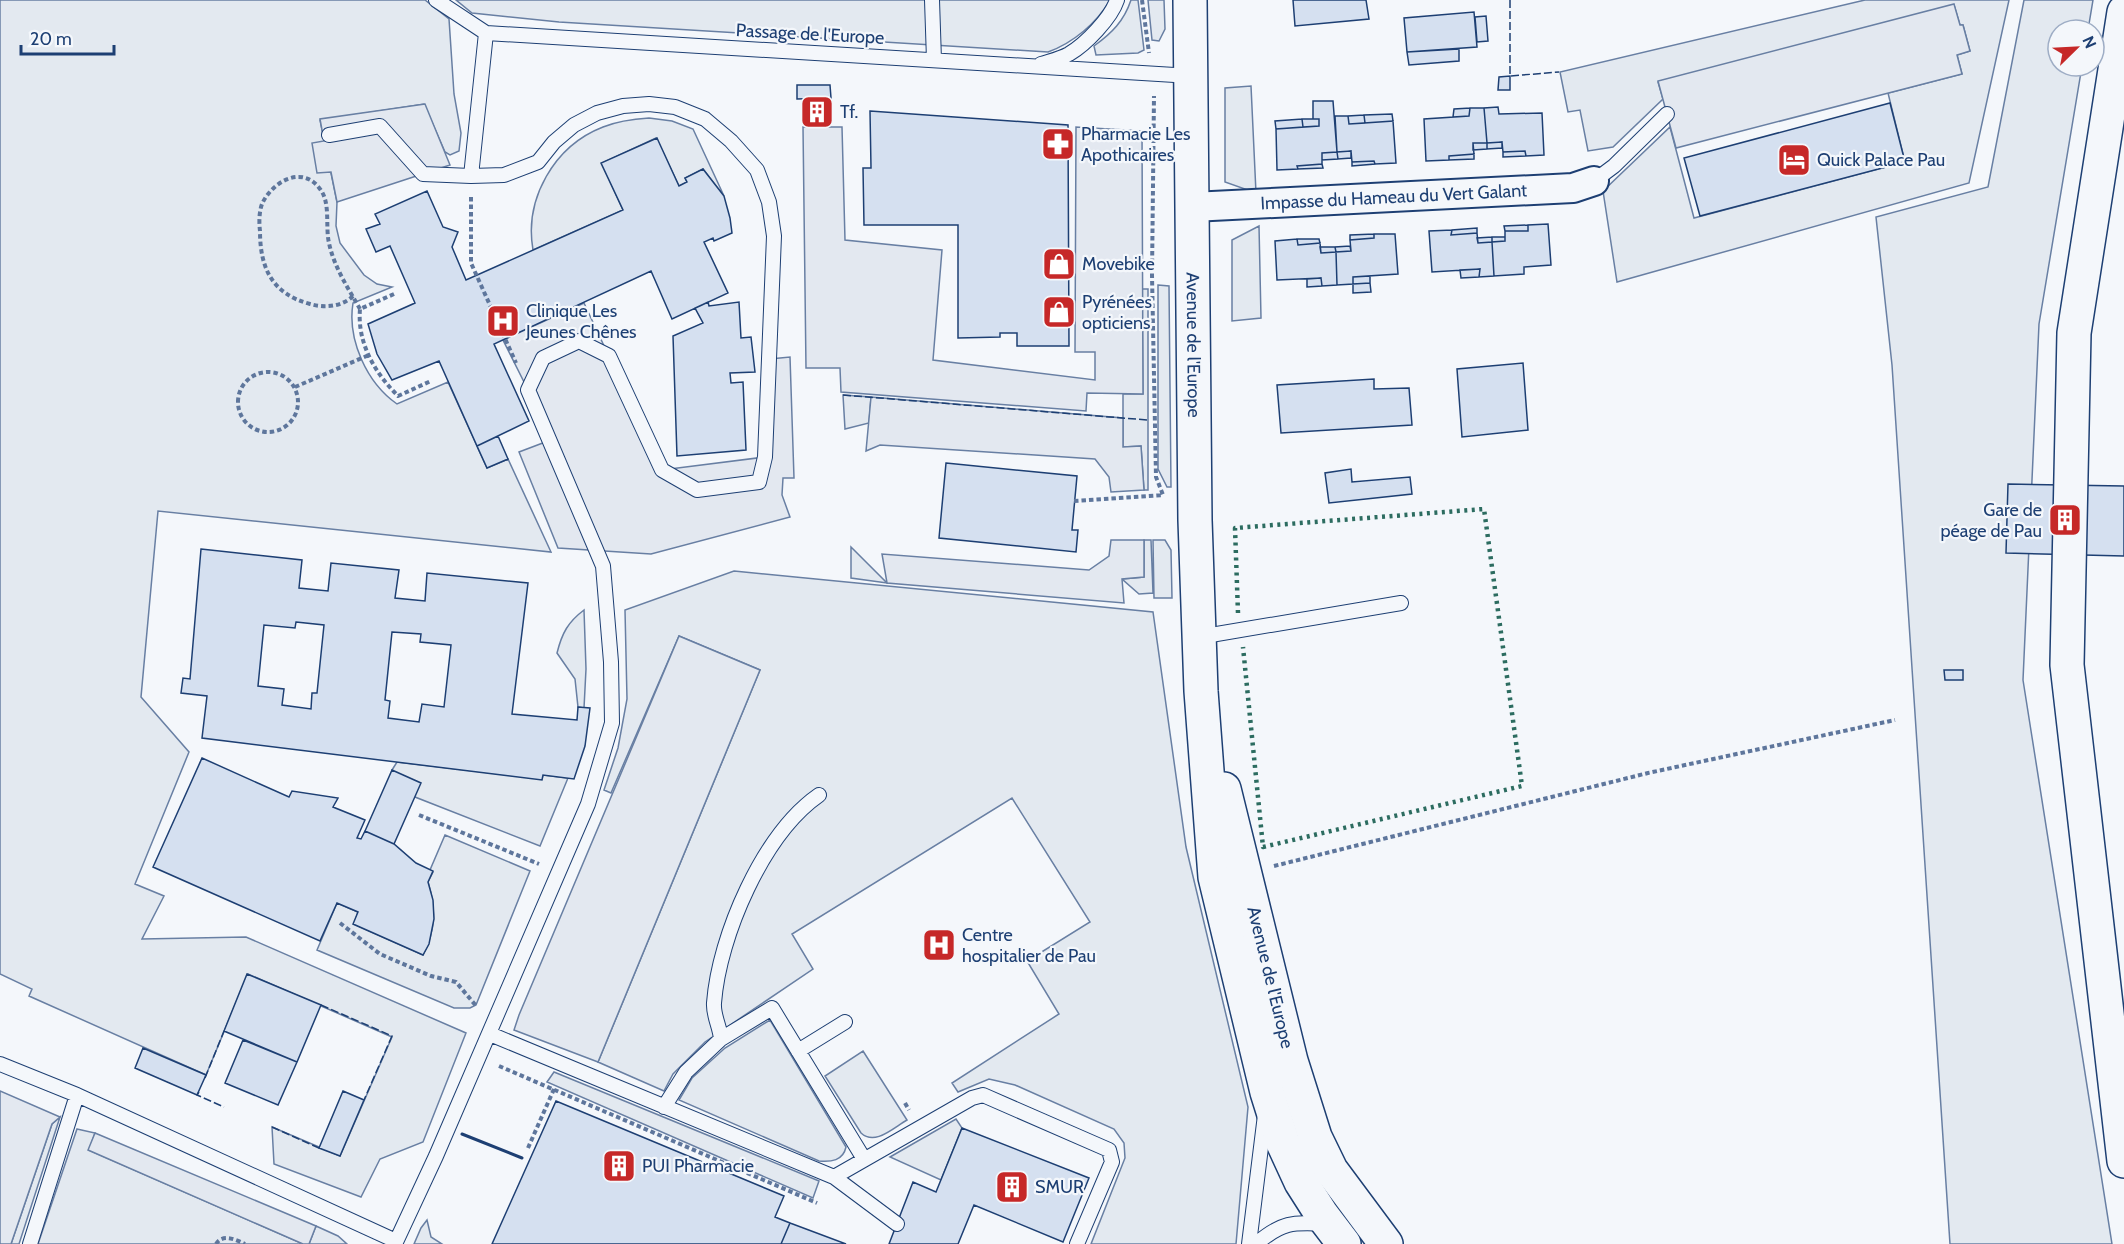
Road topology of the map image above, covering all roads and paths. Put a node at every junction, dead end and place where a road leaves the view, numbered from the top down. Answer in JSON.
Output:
{"nodes":[{"id":1,"x":436,"y":0,"type":"edge"},
{"id":2,"x":932,"y":0,"type":"edge"},
{"id":3,"x":1117,"y":0,"type":"edge"},
{"id":4,"x":1142,"y":0,"type":"edge"},
{"id":5,"x":1190,"y":0,"type":"edge"},
{"id":6,"x":2124,"y":12,"type":"edge"},
{"id":7,"x":486,"y":33,"type":"junction"},
{"id":8,"x":934,"y":60,"type":"junction"},
{"id":9,"x":1035,"y":66,"type":"junction"},
{"id":10,"x":1154,"y":74,"type":"junction"},
{"id":11,"x":1191,"y":76,"type":"junction"},
{"id":12,"x":1667,"y":114,"type":"dead end"},
{"id":13,"x":329,"y":135,"type":"dead end"},
{"id":14,"x":471,"y":176,"type":"junction"},
{"id":15,"x":1594,"y":181,"type":"joint"},
{"id":16,"x":1192,"y":207,"type":"junction"},
{"id":17,"x":394,"y":294,"type":"dead end"},
{"id":18,"x":353,"y":296,"type":"junction"},
{"id":19,"x":360,"y":309,"type":"junction"},
{"id":20,"x":369,"y":356,"type":"junction"},
{"id":21,"x":431,"y":381,"type":"dead end"},
{"id":22,"x":295,"y":387,"type":"junction"},
{"id":23,"x":528,"y":390,"type":"junction"},
{"id":24,"x":1074,"y":501,"type":"dead end"},
{"id":25,"x":1401,"y":603,"type":"dead end"},
{"id":26,"x":1199,"y":638,"type":"junction"},
{"id":27,"x":1201,"y":691,"type":"junction"},
{"id":28,"x":1895,"y":720,"type":"dead end"},
{"id":29,"x":819,"y":795,"type":"dead end"},
{"id":30,"x":420,"y":815,"type":"dead end"},
{"id":31,"x":1244,"y":870,"type":"junction"},
{"id":32,"x":559,"y":872,"type":"junction"},
{"id":33,"x":340,"y":923,"type":"dead end"},
{"id":34,"x":845,"y":1022,"type":"dead end"},
{"id":35,"x":491,"y":1031,"type":"junction"},
{"id":36,"x":721,"y":1039,"type":"junction"},
{"id":37,"x":798,"y":1051,"type":"junction"},
{"id":38,"x":480,"y":1057,"type":"junction"},
{"id":39,"x":0,"y":1064,"type":"edge"},
{"id":40,"x":554,"y":1089,"type":"junction"},
{"id":41,"x":1267,"y":1092,"type":"junction"},
{"id":42,"x":77,"y":1095,"type":"junction"},
{"id":43,"x":664,"y":1107,"type":"junction"},
{"id":44,"x":528,"y":1148,"type":"dead end"},
{"id":45,"x":864,"y":1159,"type":"junction"},
{"id":46,"x":2124,"y":1161,"type":"edge"},
{"id":47,"x":834,"y":1177,"type":"junction"},
{"id":48,"x":817,"y":1203,"type":"dead end"},
{"id":49,"x":897,"y":1224,"type":"dead end"},
{"id":50,"x":1337,"y":1234,"type":"edge"},
{"id":51,"x":396,"y":1243,"type":"edge"},
{"id":52,"x":30,"y":1244,"type":"edge"},
{"id":53,"x":216,"y":1244,"type":"edge"},
{"id":54,"x":245,"y":1244,"type":"edge"},
{"id":55,"x":1077,"y":1244,"type":"edge"},
{"id":56,"x":1249,"y":1244,"type":"edge"},
{"id":57,"x":1256,"y":1244,"type":"edge"},
{"id":58,"x":1386,"y":1244,"type":"edge"}],
"edges":[{"from":1,"to":7,"type":"lane","name":"Passage de l'Europe"},
{"from":2,"to":8,"type":"lane"},
{"from":3,"to":9,"type":"lane"},
{"from":4,"to":10,"type":"path"},
{"from":5,"to":11,"type":"main road","name":"Avenue de l'Europe"},
{"from":6,"to":46,"type":"main road"},
{"from":7,"to":8,"type":"lane","name":"Passage de l'Europe"},
{"from":7,"to":14,"type":"lane"},
{"from":8,"to":9,"type":"lane","name":"Passage de l'Europe"},
{"from":9,"to":10,"type":"lane","name":"Passage de l'Europe"},
{"from":10,"to":11,"type":"lane","name":"Passage de l'Europe"},
{"from":10,"to":24,"type":"path"},
{"from":11,"to":16,"type":"main road","name":"Avenue de l'Europe"},
{"from":12,"to":15,"type":"lane"},
{"from":13,"to":14,"type":"lane"},
{"from":14,"to":23,"type":"path"},
{"from":14,"to":23,"type":"lane"},
{"from":15,"to":16,"type":"street","name":"Impasse du Hameau du Vert Galant"},
{"from":16,"to":26,"type":"main road","name":"Avenue de l'Europe"},
{"from":17,"to":19,"type":"path"},
{"from":18,"to":18,"type":"path"},
{"from":18,"to":19,"type":"path"},
{"from":19,"to":20,"type":"path"},
{"from":20,"to":21,"type":"path"},
{"from":20,"to":22,"type":"path"},
{"from":22,"to":22,"type":"path"},
{"from":23,"to":32,"type":"lane"},
{"from":25,"to":26,"type":"lane"},
{"from":26,"to":27,"type":"main road","name":"Avenue de l'Europe"},
{"from":27,"to":31,"type":"main road","name":"Avenue de l'Europe"},
{"from":27,"to":41,"type":"main road","name":"Avenue de l'Europe"},
{"from":28,"to":31,"type":"path"},
{"from":29,"to":36,"type":"lane"},
{"from":30,"to":32,"type":"path"},
{"from":31,"to":58,"type":"main road","name":"Avenue de l'Europe"},
{"from":32,"to":35,"type":"lane"},
{"from":33,"to":35,"type":"path"},
{"from":34,"to":37,"type":"lane"},
{"from":35,"to":38,"type":"lane"},
{"from":35,"to":43,"type":"lane"},
{"from":36,"to":37,"type":"lane"},
{"from":36,"to":43,"type":"lane"},
{"from":37,"to":45,"type":"lane"},
{"from":38,"to":40,"type":"path"},
{"from":38,"to":51,"type":"lane"},
{"from":39,"to":42,"type":"lane"},
{"from":40,"to":44,"type":"path"},
{"from":40,"to":48,"type":"path"},
{"from":41,"to":50,"type":"main road","name":"Avenue de l'Europe"},
{"from":41,"to":56,"type":"lane"},
{"from":42,"to":51,"type":"lane"},
{"from":42,"to":52,"type":"lane"},
{"from":43,"to":47,"type":"lane"},
{"from":45,"to":47,"type":"lane"},
{"from":45,"to":55,"type":"lane"},
{"from":47,"to":49,"type":"lane"},
{"from":50,"to":57,"type":"lane"},
{"from":53,"to":54,"type":"path"}]}
